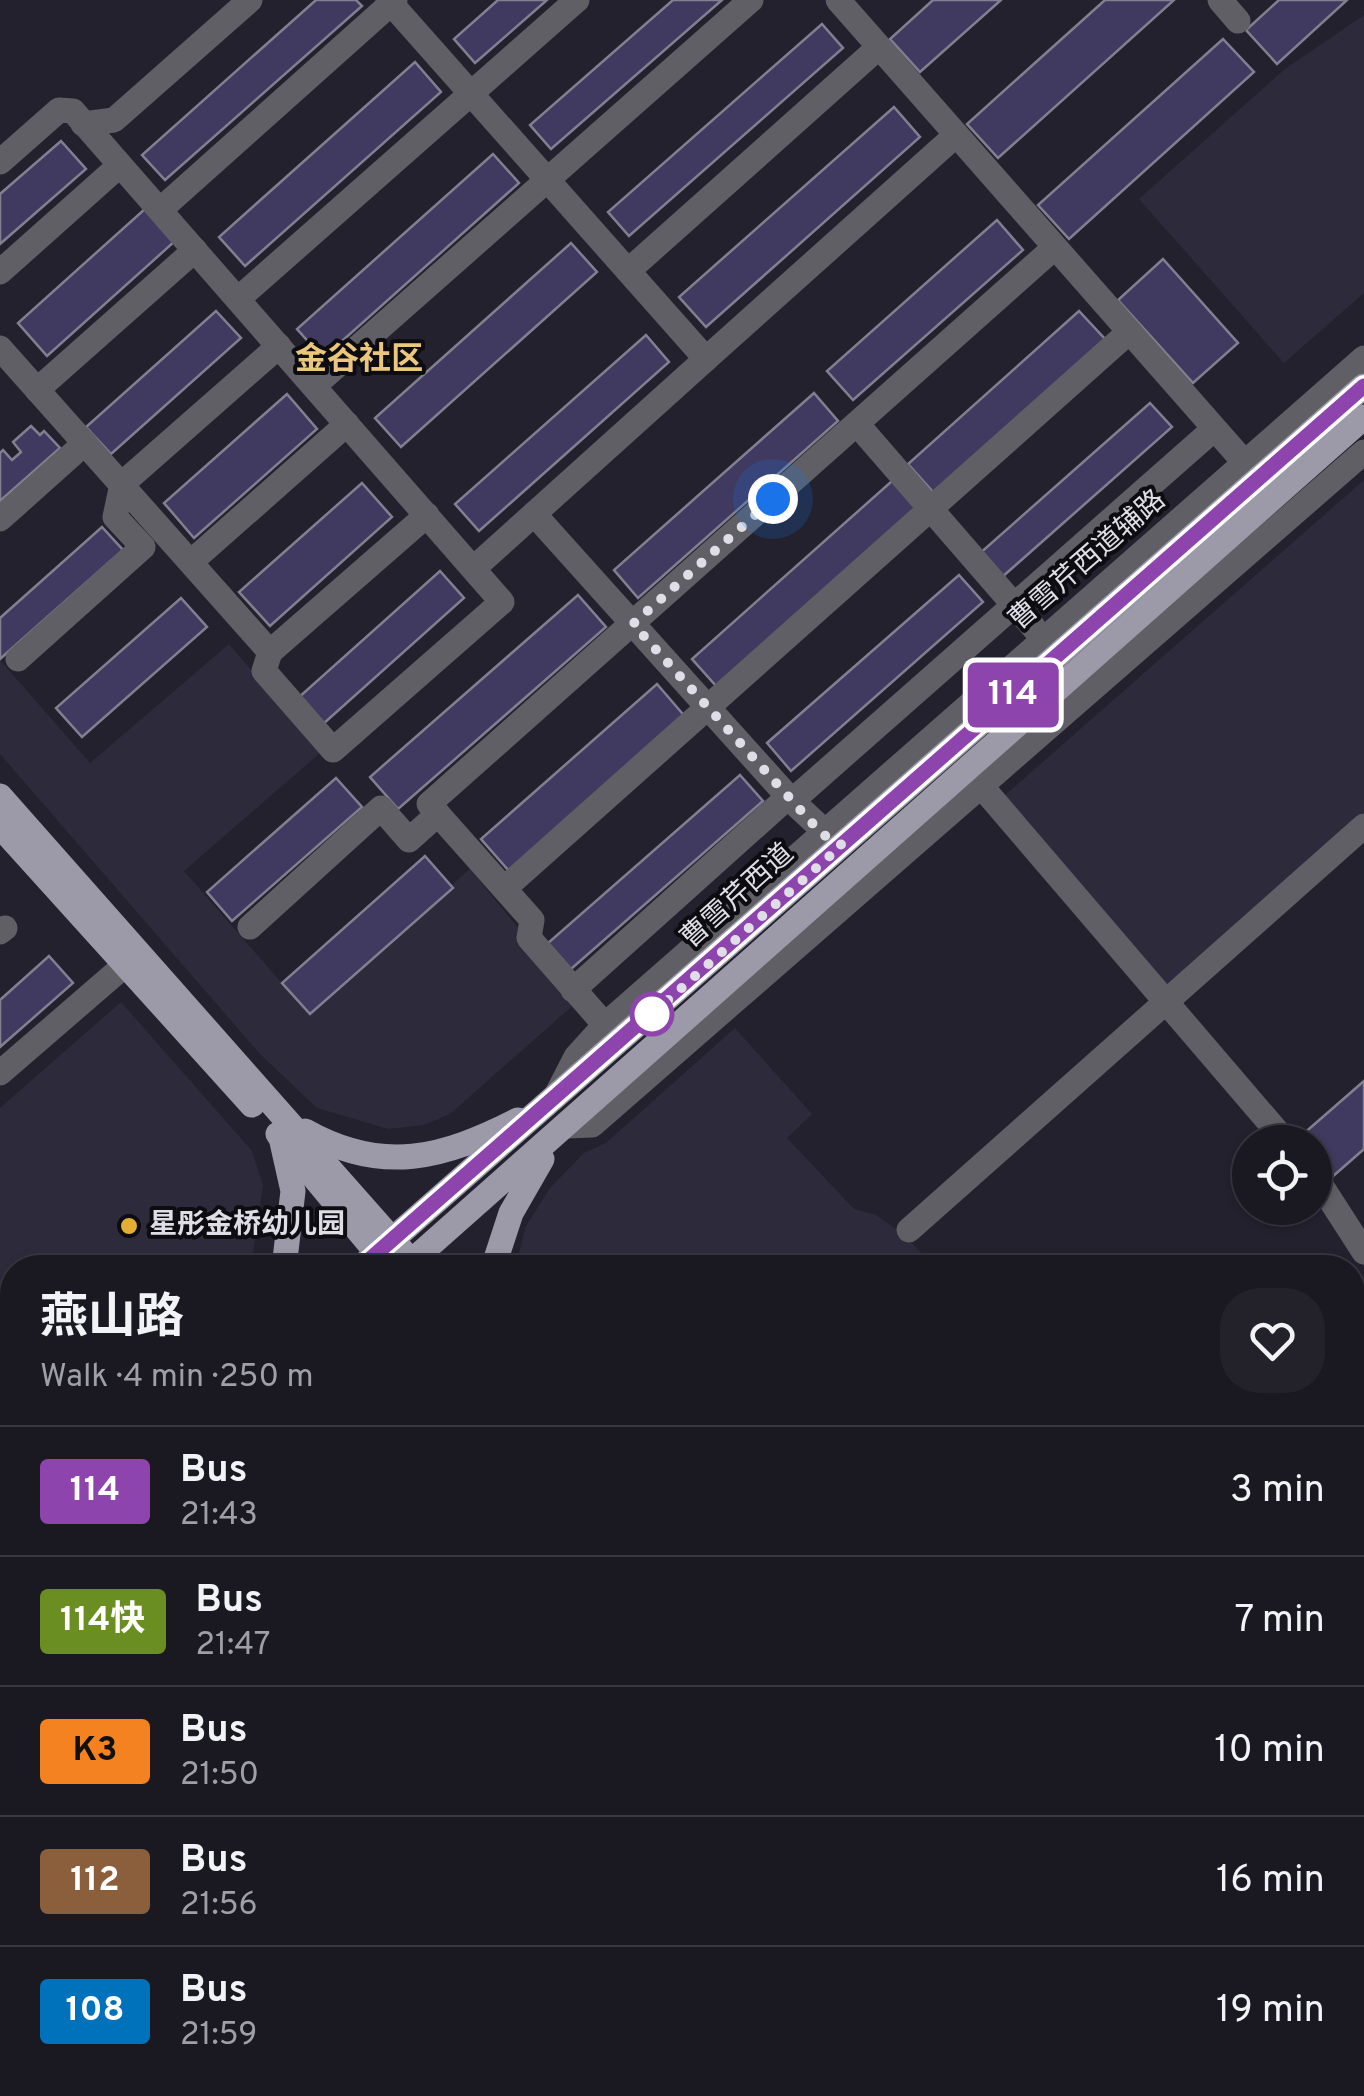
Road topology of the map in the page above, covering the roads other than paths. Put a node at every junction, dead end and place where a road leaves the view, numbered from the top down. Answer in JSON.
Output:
{"nodes":[{"id":1,"x":250,"y":0,"type":"edge"},
{"id":2,"x":577,"y":0,"type":"edge"},
{"id":3,"x":751,"y":0,"type":"edge"},
{"id":4,"x":838,"y":0,"type":"edge"},
{"id":5,"x":1220,"y":0,"type":"edge"},
{"id":6,"x":392,"y":1,"type":"edge"},
{"id":7,"x":1238,"y":21,"type":"dead end"},
{"id":8,"x":879,"y":47,"type":"junction"},
{"id":9,"x":471,"y":94,"type":"junction"},
{"id":10,"x":83,"y":124,"type":"junction"},
{"id":11,"x":956,"y":135,"type":"junction"},
{"id":12,"x":0,"y":162,"type":"edge"},
{"id":13,"x":120,"y":166,"type":"junction"},
{"id":14,"x":547,"y":180,"type":"junction"},
{"id":15,"x":160,"y":210,"type":"junction"},
{"id":16,"x":1054,"y":248,"type":"junction"},
{"id":17,"x":195,"y":250,"type":"junction"},
{"id":18,"x":628,"y":271,"type":"junction"},
{"id":19,"x":0,"y":272,"type":"edge"},
{"id":20,"x":238,"y":299,"type":"junction"},
{"id":21,"x":1129,"y":332,"type":"junction"},
{"id":22,"x":278,"y":346,"type":"junction"},
{"id":23,"x":1364,"y":358,"type":"edge"},
{"id":24,"x":706,"y":359,"type":"junction"},
{"id":25,"x":4,"y":360,"type":"edge"},
{"id":26,"x":314,"y":386,"type":"junction"},
{"id":27,"x":1364,"y":386,"type":"edge"},
{"id":28,"x":38,"y":390,"type":"junction"},
{"id":29,"x":1364,"y":417,"type":"edge"},
{"id":30,"x":347,"y":424,"type":"junction"},
{"id":31,"x":857,"y":424,"type":"junction"},
{"id":32,"x":1214,"y":429,"type":"junction"},
{"id":33,"x":85,"y":443,"type":"junction"},
{"id":34,"x":1364,"y":452,"type":"edge"},
{"id":35,"x":1245,"y":463,"type":"junction"},
{"id":36,"x":122,"y":484,"type":"junction"},
{"id":37,"x":930,"y":509,"type":"junction"},
{"id":38,"x":534,"y":514,"type":"junction"},
{"id":39,"x":427,"y":515,"type":"junction"},
{"id":40,"x":0,"y":519,"type":"edge"},
{"id":41,"x":192,"y":562,"type":"junction"},
{"id":42,"x":474,"y":568,"type":"junction"},
{"id":43,"x":1014,"y":605,"type":"junction"},
{"id":44,"x":633,"y":624,"type":"junction"},
{"id":45,"x":1034,"y":628,"type":"dead end"},
{"id":46,"x":270,"y":652,"type":"junction"},
{"id":47,"x":18,"y":659,"type":"dead end"},
{"id":48,"x":708,"y":707,"type":"junction"},
{"id":49,"x":956,"y":776,"type":"junction"},
{"id":50,"x":982,"y":787,"type":"junction"},
{"id":51,"x":0,"y":796,"type":"edge"},
{"id":52,"x":790,"y":799,"type":"junction"},
{"id":53,"x":438,"y":814,"type":"junction"},
{"id":54,"x":0,"y":826,"type":"edge"},
{"id":55,"x":1364,"y":826,"type":"edge"},
{"id":56,"x":832,"y":840,"type":"junction"},
{"id":57,"x":505,"y":888,"type":"junction"},
{"id":58,"x":250,"y":926,"type":"dead end"},
{"id":59,"x":125,"y":965,"type":"junction"},
{"id":60,"x":573,"y":990,"type":"junction"},
{"id":61,"x":1166,"y":1002,"type":"junction"},
{"id":62,"x":606,"y":1025,"type":"junction"},
{"id":63,"x":0,"y":1073,"type":"edge"},
{"id":64,"x":553,"y":1102,"type":"junction"},
{"id":65,"x":1271,"y":1125,"type":"edge"},
{"id":66,"x":566,"y":1126,"type":"junction"},
{"id":67,"x":285,"y":1129,"type":"junction"},
{"id":68,"x":1332,"y":1202,"type":"edge"},
{"id":69,"x":909,"y":1230,"type":"dead end"},
{"id":70,"x":1364,"y":1252,"type":"edge"},
{"id":71,"x":285,"y":1255,"type":"edge"},
{"id":72,"x":388,"y":1255,"type":"edge"},
{"id":73,"x":399,"y":1255,"type":"edge"},
{"id":74,"x":401,"y":1255,"type":"edge"},
{"id":75,"x":497,"y":1255,"type":"edge"}],
"edges":[{"from":1,"to":10,"type":"street"},
{"from":2,"to":9,"type":"street"},
{"from":3,"to":14,"type":"street"},
{"from":4,"to":8,"type":"street"},
{"from":5,"to":7,"type":"street"},
{"from":6,"to":9,"type":"street"},
{"from":6,"to":15,"type":"street"},
{"from":8,"to":11,"type":"street"},
{"from":8,"to":18,"type":"street"},
{"from":9,"to":14,"type":"street"},
{"from":9,"to":20,"type":"street"},
{"from":10,"to":12,"type":"street"},
{"from":10,"to":13,"type":"street"},
{"from":11,"to":16,"type":"street"},
{"from":11,"to":24,"type":"street"},
{"from":13,"to":15,"type":"street"},
{"from":13,"to":19,"type":"street"},
{"from":14,"to":18,"type":"street"},
{"from":14,"to":26,"type":"street"},
{"from":15,"to":17,"type":"street"},
{"from":16,"to":21,"type":"street"},
{"from":16,"to":31,"type":"street"},
{"from":17,"to":20,"type":"street"},
{"from":17,"to":28,"type":"street"},
{"from":18,"to":24,"type":"street"},
{"from":20,"to":22,"type":"street"},
{"from":21,"to":32,"type":"street"},
{"from":21,"to":37,"type":"street"},
{"from":22,"to":26,"type":"street"},
{"from":22,"to":36,"type":"street"},
{"from":23,"to":35,"type":"street","name":"曹雪芹西道辅路"},
{"from":24,"to":38,"type":"street"},
{"from":25,"to":28,"type":"street"},
{"from":26,"to":30,"type":"street"},
{"from":27,"to":56,"type":"main road","name":"曹雪芹西道"},
{"from":28,"to":33,"type":"street"},
{"from":29,"to":49,"type":"main road","name":"曹雪芹西道"},
{"from":30,"to":39,"type":"street"},
{"from":30,"to":41,"type":"street"},
{"from":31,"to":37,"type":"street"},
{"from":31,"to":44,"type":"street"},
{"from":32,"to":35,"type":"street"},
{"from":32,"to":43,"type":"street"},
{"from":33,"to":36,"type":"street"},
{"from":33,"to":40,"type":"street"},
{"from":34,"to":50,"type":"street"},
{"from":35,"to":56,"type":"street","name":"曹雪芹西道辅路"},
{"from":36,"to":41,"type":"street"},
{"from":36,"to":47,"type":"street"},
{"from":37,"to":43,"type":"street"},
{"from":37,"to":48,"type":"street"},
{"from":38,"to":42,"type":"street"},
{"from":38,"to":44,"type":"street"},
{"from":39,"to":42,"type":"street"},
{"from":39,"to":46,"type":"street"},
{"from":41,"to":46,"type":"street"},
{"from":42,"to":46,"type":"street"},
{"from":43,"to":45,"type":"street"},
{"from":43,"to":52,"type":"street"},
{"from":44,"to":48,"type":"street"},
{"from":44,"to":53,"type":"street"},
{"from":48,"to":52,"type":"street"},
{"from":48,"to":57,"type":"street"},
{"from":49,"to":50,"type":"street"},
{"from":49,"to":66,"type":"main road","name":"曹雪芹西道"},
{"from":50,"to":61,"type":"street"},
{"from":50,"to":66,"type":"street"},
{"from":51,"to":67,"type":"main road"},
{"from":52,"to":56,"type":"street"},
{"from":52,"to":60,"type":"street"},
{"from":53,"to":57,"type":"street"},
{"from":53,"to":58,"type":"street"},
{"from":54,"to":59,"type":"main road"},
{"from":55,"to":61,"type":"street"},
{"from":56,"to":62,"type":"street","name":"曹雪芹西道辅路"},
{"from":56,"to":64,"type":"main road","name":"曹雪芹西道"},
{"from":57,"to":60,"type":"street"},
{"from":59,"to":63,"type":"street"},
{"from":59,"to":67,"type":"main road"},
{"from":60,"to":62,"type":"street"},
{"from":61,"to":65,"type":"street"},
{"from":61,"to":69,"type":"street"},
{"from":62,"to":64,"type":"street","name":"曹雪芹西道辅路"},
{"from":64,"to":67,"type":"main road"},
{"from":64,"to":73,"type":"main road","name":"曹雪芹西道"},
{"from":66,"to":74,"type":"main road","name":"曹雪芹西道"},
{"from":66,"to":75,"type":"main road"},
{"from":67,"to":71,"type":"main road"},
{"from":67,"to":72,"type":"main road"},
{"from":68,"to":70,"type":"street"}]}
